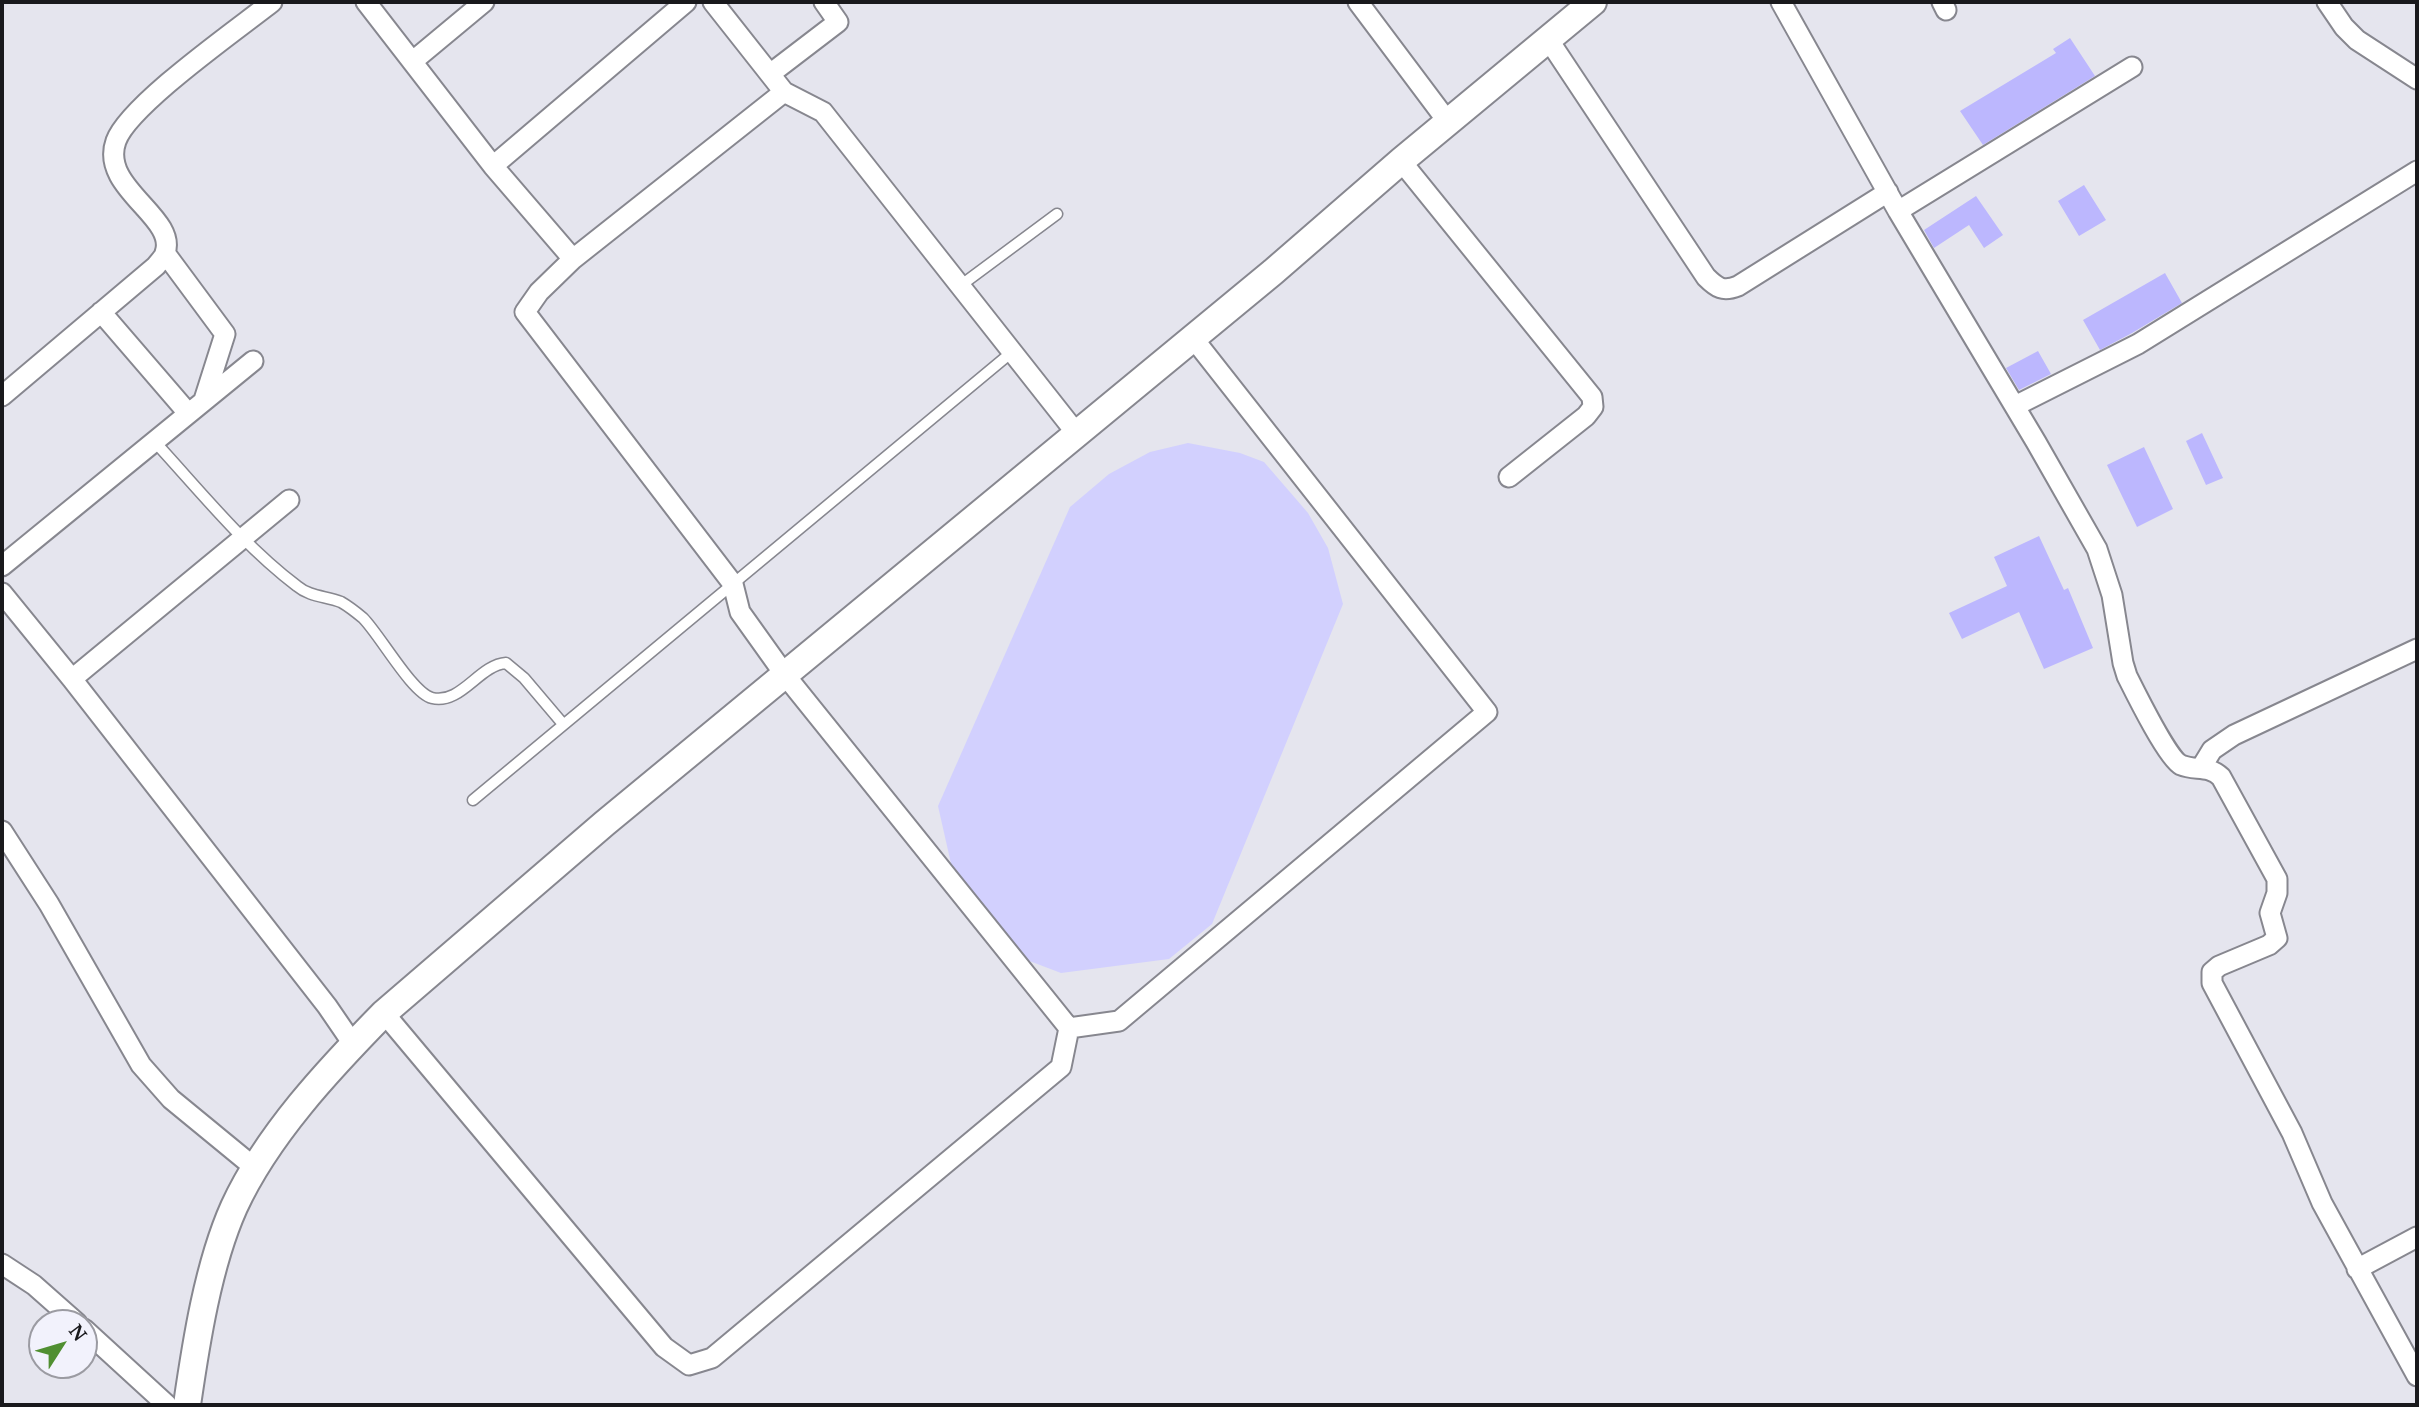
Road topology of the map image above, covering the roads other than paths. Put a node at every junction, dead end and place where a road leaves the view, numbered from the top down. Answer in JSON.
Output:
{"nodes":[{"id":1,"x":272,"y":2,"type":"edge"},
{"id":2,"x":366,"y":2,"type":"edge"},
{"id":3,"x":484,"y":2,"type":"edge"},
{"id":4,"x":686,"y":2,"type":"edge"},
{"id":5,"x":713,"y":2,"type":"edge"},
{"id":6,"x":824,"y":2,"type":"edge"},
{"id":7,"x":1358,"y":2,"type":"edge"},
{"id":8,"x":1781,"y":2,"type":"edge"},
{"id":9,"x":2327,"y":2,"type":"edge"},
{"id":10,"x":1580,"y":6,"type":"edge"},
{"id":11,"x":1548,"y":39,"type":"junction"},
{"id":12,"x":413,"y":61,"type":"junction"},
{"id":13,"x":2132,"y":66,"type":"dead end"},
{"id":14,"x":770,"y":74,"type":"junction"},
{"id":15,"x":2417,"y":79,"type":"edge"},
{"id":16,"x":784,"y":92,"type":"junction"},
{"id":17,"x":1448,"y":122,"type":"junction"},
{"id":18,"x":1401,"y":161,"type":"junction"},
{"id":19,"x":492,"y":166,"type":"junction"},
{"id":20,"x":2417,"y":171,"type":"edge"},
{"id":21,"x":1888,"y":192,"type":"junction"},
{"id":22,"x":1898,"y":211,"type":"junction"},
{"id":23,"x":1058,"y":214,"type":"dead end"},
{"id":24,"x":165,"y":253,"type":"junction"},
{"id":25,"x":573,"y":259,"type":"junction"},
{"id":26,"x":960,"y":286,"type":"junction"},
{"id":27,"x":101,"y":313,"type":"junction"},
{"id":28,"x":1193,"y":338,"type":"junction"},
{"id":29,"x":1012,"y":352,"type":"junction"},
{"id":30,"x":253,"y":361,"type":"dead end"},
{"id":31,"x":2,"y":396,"type":"edge"},
{"id":32,"x":204,"y":400,"type":"junction"},
{"id":33,"x":2015,"y":406,"type":"junction"},
{"id":34,"x":188,"y":413,"type":"junction"},
{"id":35,"x":1077,"y":434,"type":"junction"},
{"id":36,"x":155,"y":442,"type":"junction"},
{"id":37,"x":1509,"y":477,"type":"dead end"},
{"id":38,"x":289,"y":500,"type":"dead end"},
{"id":39,"x":241,"y":538,"type":"junction"},
{"id":40,"x":2,"y":566,"type":"edge"},
{"id":41,"x":733,"y":584,"type":"junction"},
{"id":42,"x":2,"y":593,"type":"edge"},
{"id":43,"x":2417,"y":649,"type":"edge"},
{"id":44,"x":785,"y":675,"type":"junction"},
{"id":45,"x":72,"y":679,"type":"junction"},
{"id":46,"x":563,"y":724,"type":"junction"},
{"id":47,"x":2201,"y":768,"type":"junction"},
{"id":48,"x":473,"y":800,"type":"dead end"},
{"id":49,"x":2,"y":831,"type":"edge"},
{"id":50,"x":384,"y":1013,"type":"junction"},
{"id":51,"x":1069,"y":1028,"type":"junction"},
{"id":52,"x":353,"y":1044,"type":"junction"},
{"id":53,"x":255,"y":1168,"type":"junction"},
{"id":54,"x":2417,"y":1237,"type":"edge"},
{"id":55,"x":2,"y":1264,"type":"edge"},
{"id":56,"x":2357,"y":1269,"type":"junction"},
{"id":57,"x":61,"y":1309,"type":"edge"},
{"id":58,"x":98,"y":1342,"type":"edge"},
{"id":59,"x":2417,"y":1376,"type":"edge"},
{"id":60,"x":167,"y":1405,"type":"edge"},
{"id":61,"x":187,"y":1405,"type":"edge"}],
"edges":[{"from":1,"to":24,"type":"street"},
{"from":2,"to":12,"type":"street"},
{"from":3,"to":12,"type":"street"},
{"from":4,"to":19,"type":"street"},
{"from":5,"to":14,"type":"street"},
{"from":6,"to":14,"type":"street"},
{"from":7,"to":17,"type":"street"},
{"from":8,"to":21,"type":"street"},
{"from":9,"to":15,"type":"street"},
{"from":10,"to":11,"type":"street"},
{"from":11,"to":17,"type":"street"},
{"from":11,"to":21,"type":"street"},
{"from":12,"to":19,"type":"street"},
{"from":13,"to":22,"type":"street"},
{"from":14,"to":16,"type":"street"},
{"from":16,"to":25,"type":"street"},
{"from":16,"to":26,"type":"street"},
{"from":17,"to":18,"type":"street"},
{"from":18,"to":28,"type":"street"},
{"from":18,"to":37,"type":"street"},
{"from":19,"to":25,"type":"street"},
{"from":20,"to":33,"type":"street"},
{"from":21,"to":22,"type":"street"},
{"from":22,"to":33,"type":"street"},
{"from":23,"to":26,"type":"lane"},
{"from":24,"to":27,"type":"street"},
{"from":24,"to":32,"type":"street"},
{"from":25,"to":41,"type":"street"},
{"from":26,"to":29,"type":"street"},
{"from":27,"to":31,"type":"street"},
{"from":27,"to":34,"type":"street"},
{"from":28,"to":35,"type":"street"},
{"from":28,"to":51,"type":"street"},
{"from":29,"to":35,"type":"street"},
{"from":29,"to":41,"type":"lane"},
{"from":30,"to":32,"type":"street"},
{"from":32,"to":34,"type":"street"},
{"from":33,"to":47,"type":"street"},
{"from":34,"to":36,"type":"street"},
{"from":35,"to":44,"type":"street"},
{"from":36,"to":39,"type":"lane"},
{"from":36,"to":40,"type":"street"},
{"from":38,"to":39,"type":"street"},
{"from":39,"to":45,"type":"street"},
{"from":39,"to":46,"type":"lane"},
{"from":41,"to":44,"type":"street"},
{"from":41,"to":46,"type":"lane"},
{"from":42,"to":45,"type":"street"},
{"from":43,"to":47,"type":"street"},
{"from":44,"to":50,"type":"street"},
{"from":44,"to":51,"type":"street"},
{"from":45,"to":52,"type":"street"},
{"from":46,"to":48,"type":"lane"},
{"from":47,"to":56,"type":"street"},
{"from":49,"to":53,"type":"street"},
{"from":50,"to":51,"type":"street"},
{"from":50,"to":52,"type":"street"},
{"from":52,"to":53,"type":"street"},
{"from":53,"to":61,"type":"street"},
{"from":54,"to":56,"type":"street"},
{"from":55,"to":57,"type":"street"},
{"from":56,"to":59,"type":"street"},
{"from":58,"to":60,"type":"street"}]}
